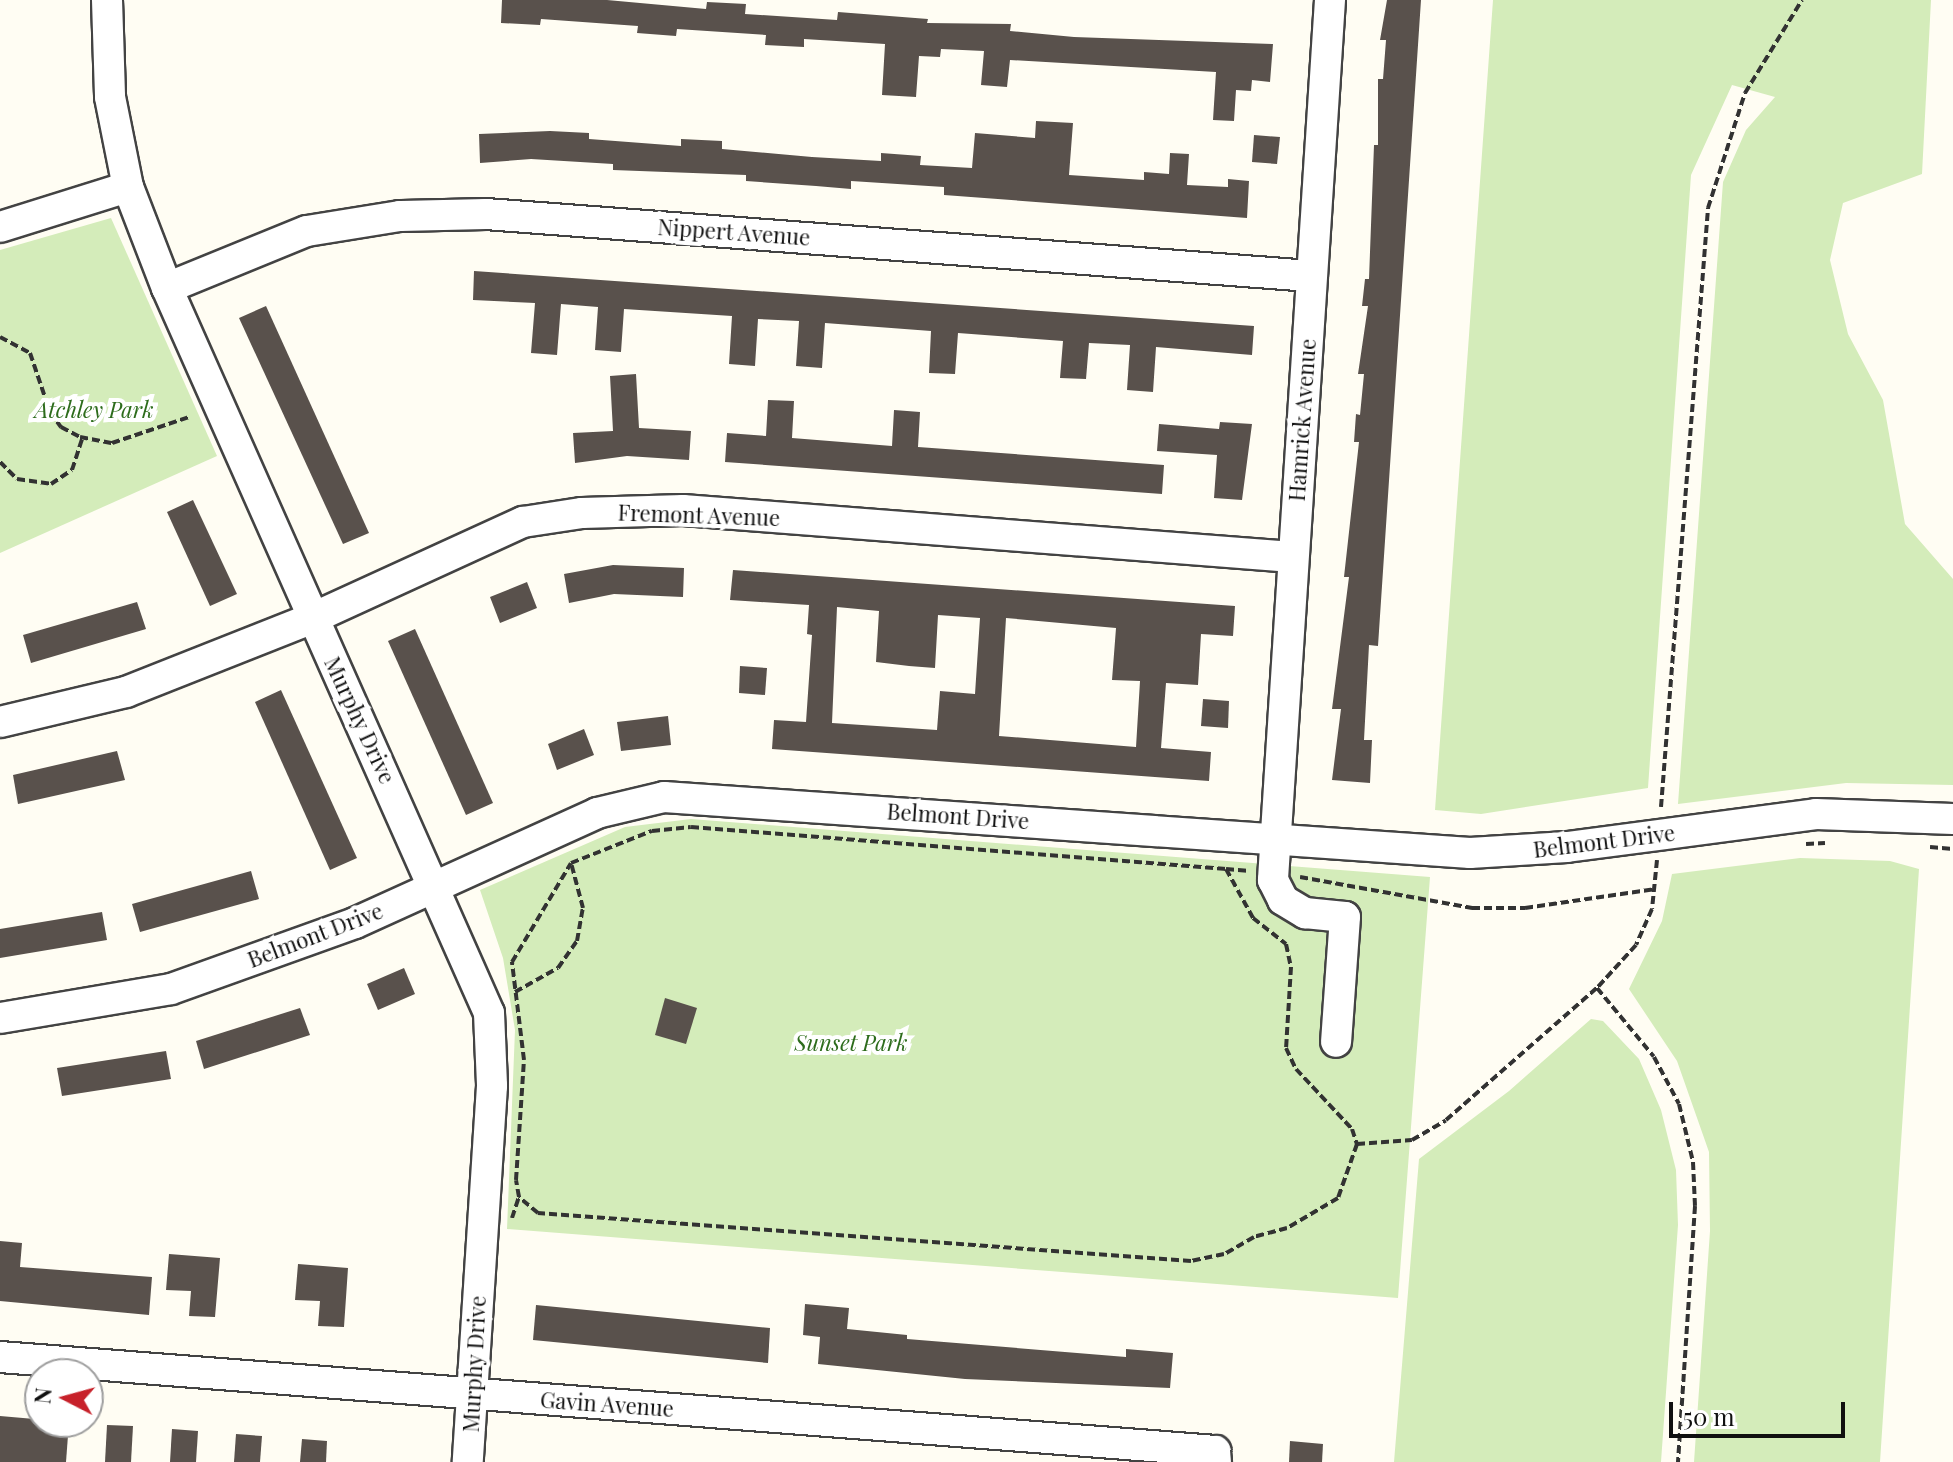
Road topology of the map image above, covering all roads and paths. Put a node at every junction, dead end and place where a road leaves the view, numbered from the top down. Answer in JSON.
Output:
{"nodes":[{"id":1,"x":107,"y":0,"type":"edge"},
{"id":2,"x":1330,"y":0,"type":"edge"},
{"id":3,"x":1802,"y":0,"type":"edge"},
{"id":4,"x":128,"y":187,"type":"junction"},
{"id":5,"x":0,"y":227,"type":"edge"},
{"id":6,"x":1311,"y":276,"type":"junction"},
{"id":7,"x":167,"y":288,"type":"junction"},
{"id":8,"x":0,"y":337,"type":"edge"},
{"id":9,"x":189,"y":417,"type":"dead end"},
{"id":10,"x":83,"y":437,"type":"junction"},
{"id":11,"x":0,"y":462,"type":"edge"},
{"id":12,"x":1292,"y":557,"type":"junction"},
{"id":13,"x":313,"y":618,"type":"junction"},
{"id":14,"x":0,"y":722,"type":"edge"},
{"id":15,"x":1953,"y":819,"type":"edge"},
{"id":16,"x":1275,"y":839,"type":"junction"},
{"id":17,"x":1829,"y":843,"type":"dead end"},
{"id":18,"x":1803,"y":845,"type":"dead end"},
{"id":19,"x":1922,"y":846,"type":"dead end"},
{"id":20,"x":1658,"y":849,"type":"junction"},
{"id":21,"x":1953,"y":849,"type":"edge"},
{"id":22,"x":1672,"y":862,"type":"dead end"},
{"id":23,"x":571,"y":863,"type":"junction"},
{"id":24,"x":1226,"y":869,"type":"junction"},
{"id":25,"x":1274,"y":874,"type":"junction"},
{"id":26,"x":436,"y":884,"type":"junction"},
{"id":27,"x":1656,"y":889,"type":"junction"},
{"id":28,"x":1597,"y":988,"type":"junction"},
{"id":29,"x":515,"y":992,"type":"junction"},
{"id":30,"x":0,"y":1018,"type":"edge"},
{"id":31,"x":1336,"y":1042,"type":"dead end"},
{"id":32,"x":1357,"y":1144,"type":"junction"},
{"id":33,"x":519,"y":1197,"type":"junction"},
{"id":34,"x":511,"y":1223,"type":"dead end"},
{"id":35,"x":0,"y":1357,"type":"edge"},
{"id":36,"x":472,"y":1394,"type":"junction"},
{"id":37,"x":1215,"y":1457,"type":"edge"},
{"id":38,"x":468,"y":1462,"type":"edge"},
{"id":39,"x":1678,"y":1462,"type":"edge"}],
"edges":[{"from":1,"to":4,"type":"street","name":"Murphy Drive"},
{"from":2,"to":6,"type":"street","name":"Hamrick Avenue"},
{"from":3,"to":20,"type":"path"},
{"from":4,"to":5,"type":"street"},
{"from":4,"to":7,"type":"street","name":"Murphy Drive"},
{"from":6,"to":7,"type":"street","name":"Nippert Avenue"},
{"from":6,"to":12,"type":"street","name":"Hamrick Avenue"},
{"from":7,"to":13,"type":"street","name":"Murphy Drive"},
{"from":8,"to":10,"type":"path"},
{"from":9,"to":10,"type":"path"},
{"from":10,"to":11,"type":"path"},
{"from":12,"to":13,"type":"street","name":"Fremont Avenue"},
{"from":12,"to":16,"type":"street","name":"Hamrick Avenue"},
{"from":13,"to":14,"type":"street","name":"Fremont Avenue"},
{"from":13,"to":26,"type":"street","name":"Murphy Drive"},
{"from":15,"to":20,"type":"street","name":"Belmont Drive"},
{"from":16,"to":20,"type":"street","name":"Belmont Drive"},
{"from":16,"to":25,"type":"street","name":"Hamrick Avenue"},
{"from":16,"to":26,"type":"street","name":"Belmont Drive"},
{"from":17,"to":18,"type":"path"},
{"from":19,"to":21,"type":"path"},
{"from":20,"to":22,"type":"path"},
{"from":20,"to":27,"type":"path"},
{"from":23,"to":24,"type":"path"},
{"from":23,"to":29,"type":"path"},
{"from":23,"to":29,"type":"path"},
{"from":24,"to":25,"type":"path"},
{"from":24,"to":32,"type":"path"},
{"from":25,"to":27,"type":"path"},
{"from":25,"to":31,"type":"street"},
{"from":26,"to":30,"type":"street","name":"Belmont Drive"},
{"from":26,"to":36,"type":"street","name":"Murphy Drive"},
{"from":27,"to":28,"type":"path"},
{"from":28,"to":32,"type":"path"},
{"from":28,"to":39,"type":"path"},
{"from":29,"to":33,"type":"path"},
{"from":32,"to":33,"type":"path"},
{"from":33,"to":34,"type":"path"},
{"from":35,"to":36,"type":"street","name":"Gavin Avenue"},
{"from":36,"to":37,"type":"street","name":"Gavin Avenue"},
{"from":36,"to":38,"type":"street","name":"Murphy Drive"}]}
